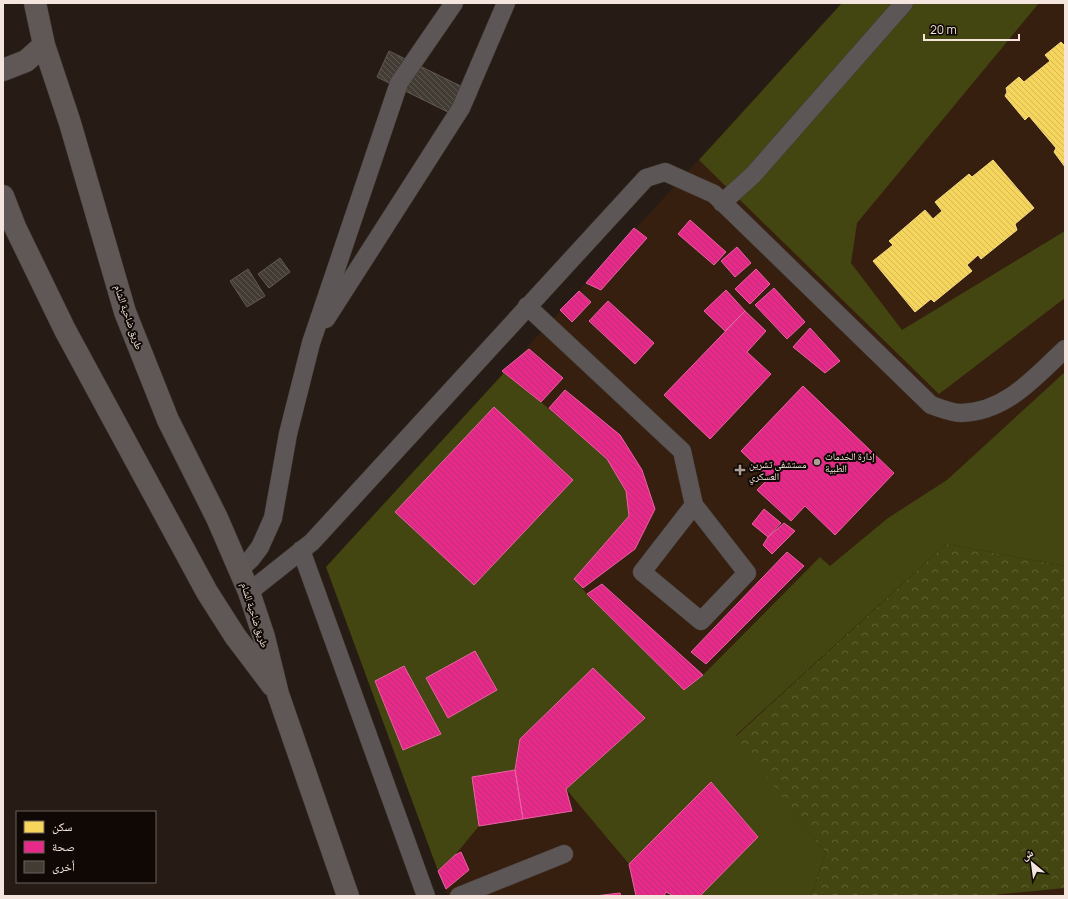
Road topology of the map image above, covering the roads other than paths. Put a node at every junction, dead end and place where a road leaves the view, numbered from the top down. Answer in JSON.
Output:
{"nodes":[{"id":1,"x":34,"y":3,"type":"edge"},
{"id":2,"x":454,"y":3,"type":"edge"},
{"id":3,"x":506,"y":3,"type":"edge"},
{"id":4,"x":904,"y":3,"type":"edge"},
{"id":5,"x":44,"y":46,"type":"junction"},
{"id":6,"x":3,"y":70,"type":"edge"},
{"id":7,"x":3,"y":196,"type":"edge"},
{"id":8,"x":722,"y":203,"type":"junction"},
{"id":9,"x":527,"y":306,"type":"junction"},
{"id":10,"x":311,"y":343,"type":"junction"},
{"id":11,"x":1065,"y":349,"type":"edge"},
{"id":12,"x":694,"y":505,"type":"junction"},
{"id":13,"x":301,"y":550,"type":"junction"},
{"id":14,"x":239,"y":570,"type":"junction"},
{"id":15,"x":249,"y":592,"type":"junction"},
{"id":16,"x":278,"y":694,"type":"junction"},
{"id":17,"x":564,"y":854,"type":"dead end"},
{"id":18,"x":348,"y":896,"type":"edge"},
{"id":19,"x":426,"y":896,"type":"edge"},
{"id":20,"x":459,"y":896,"type":"edge"}],
"edges":[{"from":1,"to":5,"type":"main road","name":"طريق ضاحية الشام"},
{"from":2,"to":10,"type":"lane"},
{"from":3,"to":10,"type":"lane"},
{"from":4,"to":8,"type":"lane"},
{"from":5,"to":6,"type":"main road"},
{"from":5,"to":14,"type":"main road","name":"طريق ضاحية الشام"},
{"from":7,"to":16,"type":"main road","name":"طريق ضاحية الشام"},
{"from":8,"to":9,"type":"lane"},
{"from":8,"to":11,"type":"lane"},
{"from":9,"to":12,"type":"lane"},
{"from":9,"to":13,"type":"lane"},
{"from":10,"to":14,"type":"lane"},
{"from":12,"to":12,"type":"lane"},
{"from":13,"to":15,"type":"lane"},
{"from":13,"to":19,"type":"lane"},
{"from":14,"to":15,"type":"main road","name":"طريق ضاحية الشام"},
{"from":15,"to":16,"type":"main road","name":"طريق ضاحية الشام"},
{"from":16,"to":18,"type":"main road"},
{"from":17,"to":20,"type":"lane"}]}
